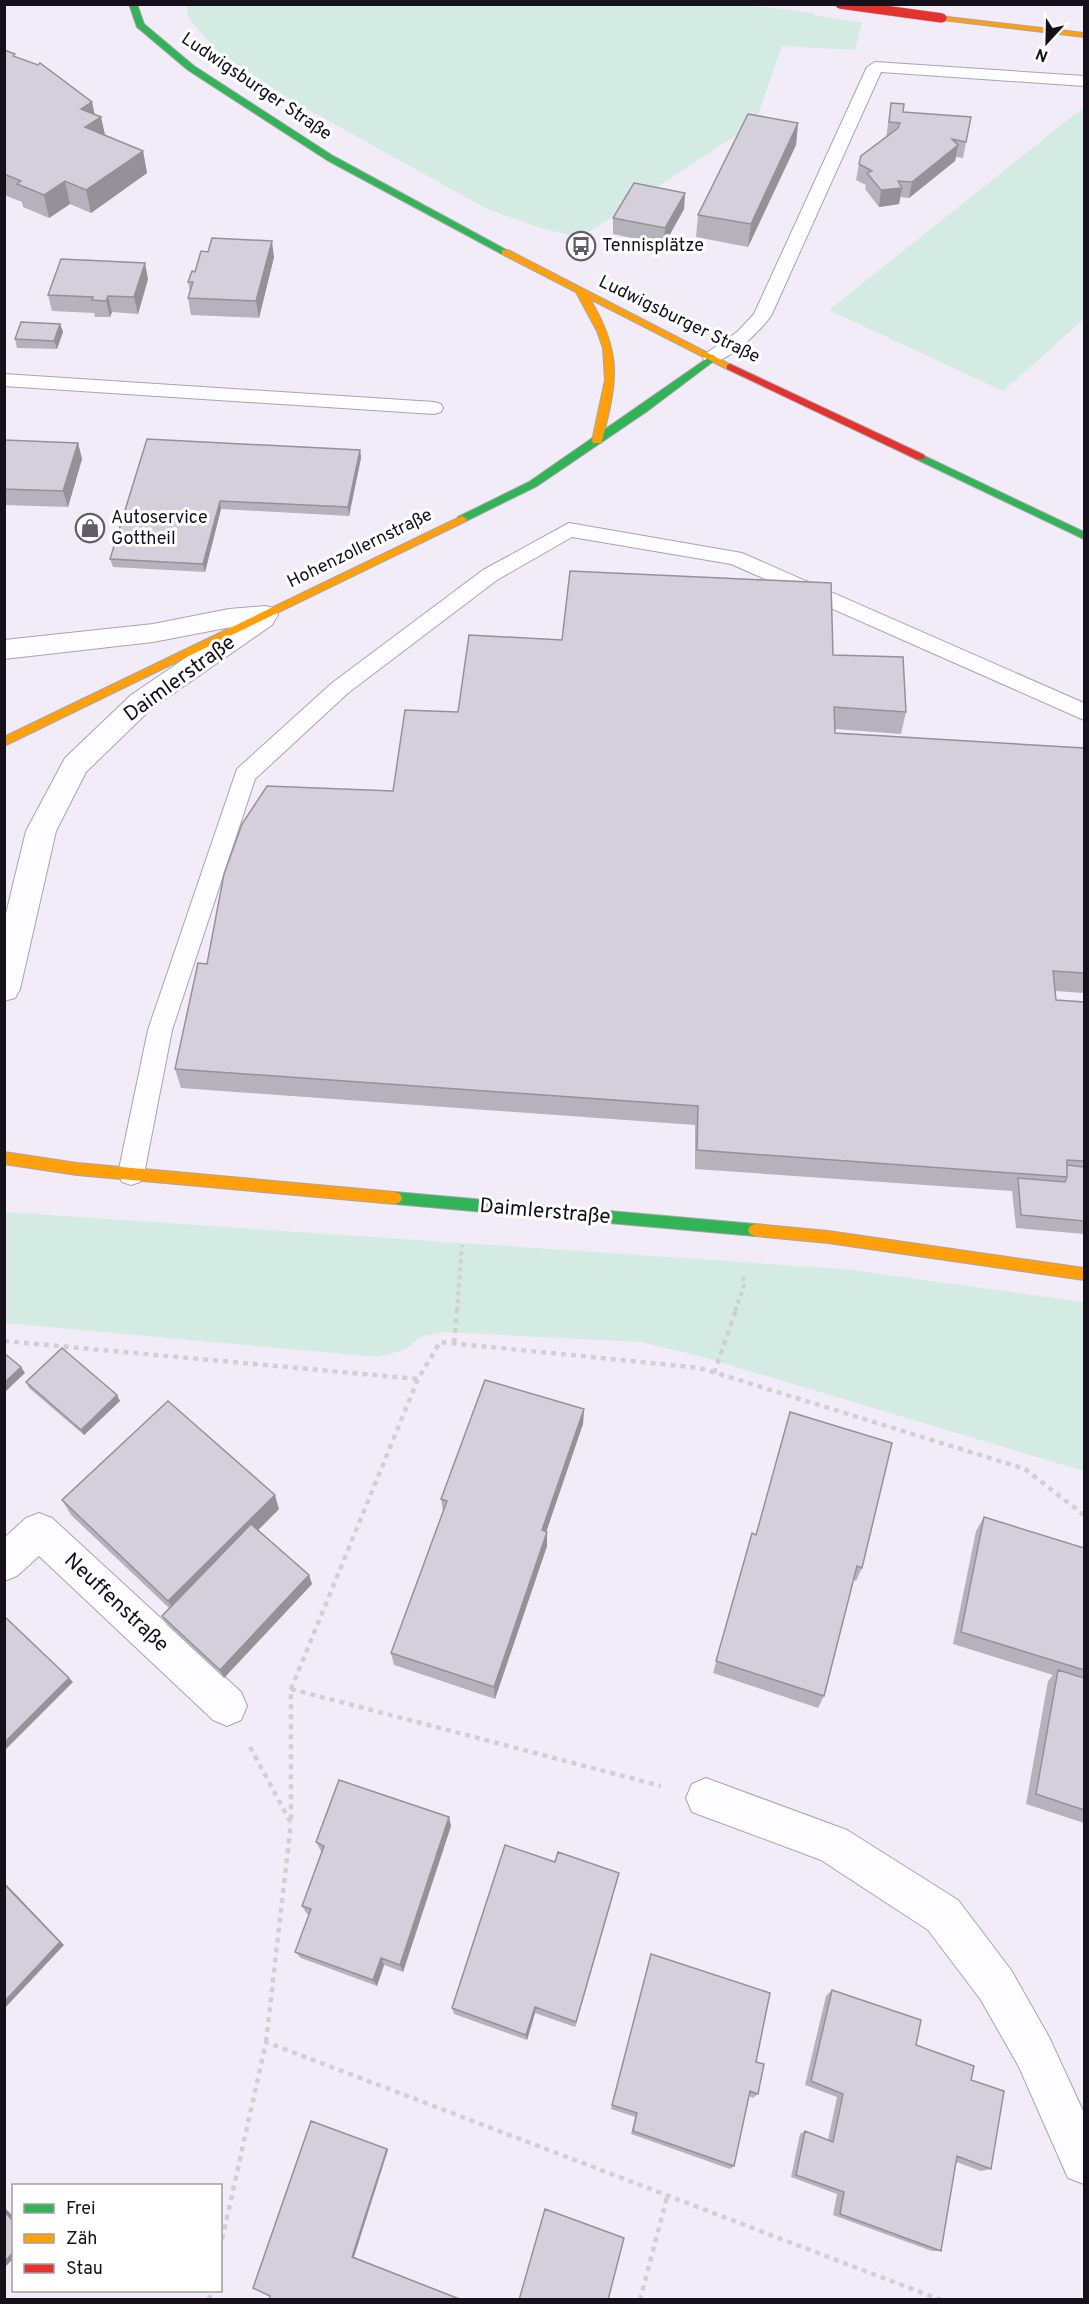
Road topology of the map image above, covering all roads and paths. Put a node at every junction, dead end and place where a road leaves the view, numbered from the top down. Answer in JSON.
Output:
{"nodes":[{"id":1,"x":133,"y":4,"type":"edge"},
{"id":2,"x":840,"y":4,"type":"edge"},
{"id":3,"x":119,"y":14,"type":"dead end"},
{"id":4,"x":140,"y":25,"type":"junction"},
{"id":5,"x":1084,"y":35,"type":"edge"},
{"id":6,"x":1084,"y":81,"type":"edge"},
{"id":7,"x":579,"y":291,"type":"junction"},
{"id":8,"x":712,"y":358,"type":"junction"},
{"id":9,"x":4,"y":380,"type":"edge"},
{"id":10,"x":434,"y":408,"type":"dead end"},
{"id":11,"x":597,"y":441,"type":"junction"},
{"id":12,"x":1084,"y":536,"type":"edge"},
{"id":13,"x":269,"y":614,"type":"junction"},
{"id":14,"x":4,"y":650,"type":"edge"},
{"id":15,"x":1084,"y":712,"type":"edge"},
{"id":16,"x":4,"y":742,"type":"edge"},
{"id":17,"x":10,"y":934,"type":"edge"},
{"id":18,"x":4,"y":989,"type":"edge"},
{"id":19,"x":4,"y":1158,"type":"edge"},
{"id":20,"x":131,"y":1174,"type":"junction"},
{"id":21,"x":464,"y":1204,"type":"junction"},
{"id":22,"x":741,"y":1229,"type":"junction"},
{"id":23,"x":1084,"y":1274,"type":"edge"},
{"id":24,"x":4,"y":1341,"type":"edge"},
{"id":25,"x":454,"y":1343,"type":"junction"},
{"id":26,"x":714,"y":1373,"type":"junction"},
{"id":27,"x":418,"y":1379,"type":"junction"},
{"id":28,"x":1084,"y":1515,"type":"edge"},
{"id":29,"x":4,"y":1563,"type":"edge"},
{"id":30,"x":291,"y":1689,"type":"junction"},
{"id":31,"x":227,"y":1706,"type":"joint"},
{"id":32,"x":706,"y":1798,"type":"joint"},
{"id":33,"x":291,"y":1822,"type":"junction"},
{"id":34,"x":266,"y":2042,"type":"junction"},
{"id":35,"x":1084,"y":2162,"type":"edge"},
{"id":36,"x":667,"y":2197,"type":"junction"},
{"id":37,"x":222,"y":2240,"type":"edge"},
{"id":38,"x":640,"y":2300,"type":"edge"},
{"id":39,"x":941,"y":2300,"type":"edge"}],
"edges":[{"from":1,"to":4,"type":"street"},
{"from":2,"to":5,"type":"street","bridge":true},
{"from":3,"to":4,"type":"street","name":"Ludwigsburger Straße"},
{"from":4,"to":7,"type":"street","name":"Ludwigsburger Straße"},
{"from":6,"to":8,"type":"lane"},
{"from":7,"to":8,"type":"street","name":"Ludwigsburger Straße"},
{"from":7,"to":11,"type":"street"},
{"from":8,"to":11,"type":"street","name":"Hohenzollernstraße"},
{"from":8,"to":12,"type":"street","name":"Ludwigsburger Straße"},
{"from":9,"to":10,"type":"lane"},
{"from":11,"to":13,"type":"street","name":"Hohenzollernstraße"},
{"from":13,"to":14,"type":"street"},
{"from":13,"to":16,"type":"street","name":"Hohenzollernstraße"},
{"from":13,"to":17,"type":"street","name":"Daimlerstraße"},
{"from":15,"to":20,"type":"lane"},
{"from":17,"to":18,"type":"street","name":"Daimlerstraße"},
{"from":19,"to":20,"type":"street","name":"Daimlerstraße"},
{"from":20,"to":21,"type":"street","name":"Daimlerstraße"},
{"from":21,"to":22,"type":"street","name":"Daimlerstraße"},
{"from":21,"to":25,"type":"path"},
{"from":22,"to":23,"type":"street","name":"Daimlerstraße"},
{"from":22,"to":26,"type":"path"},
{"from":24,"to":27,"type":"path"},
{"from":25,"to":26,"type":"path"},
{"from":25,"to":27,"type":"path"},
{"from":26,"to":28,"type":"path"},
{"from":27,"to":30,"type":"path"},
{"from":29,"to":31,"type":"street","name":"Neuffenstraße"},
{"from":30,"to":32,"type":"path"},
{"from":30,"to":33,"type":"path"},
{"from":31,"to":33,"type":"path"},
{"from":32,"to":35,"type":"street"},
{"from":33,"to":34,"type":"path"},
{"from":34,"to":36,"type":"path"},
{"from":34,"to":37,"type":"path"},
{"from":36,"to":38,"type":"path"},
{"from":36,"to":39,"type":"path"}]}
